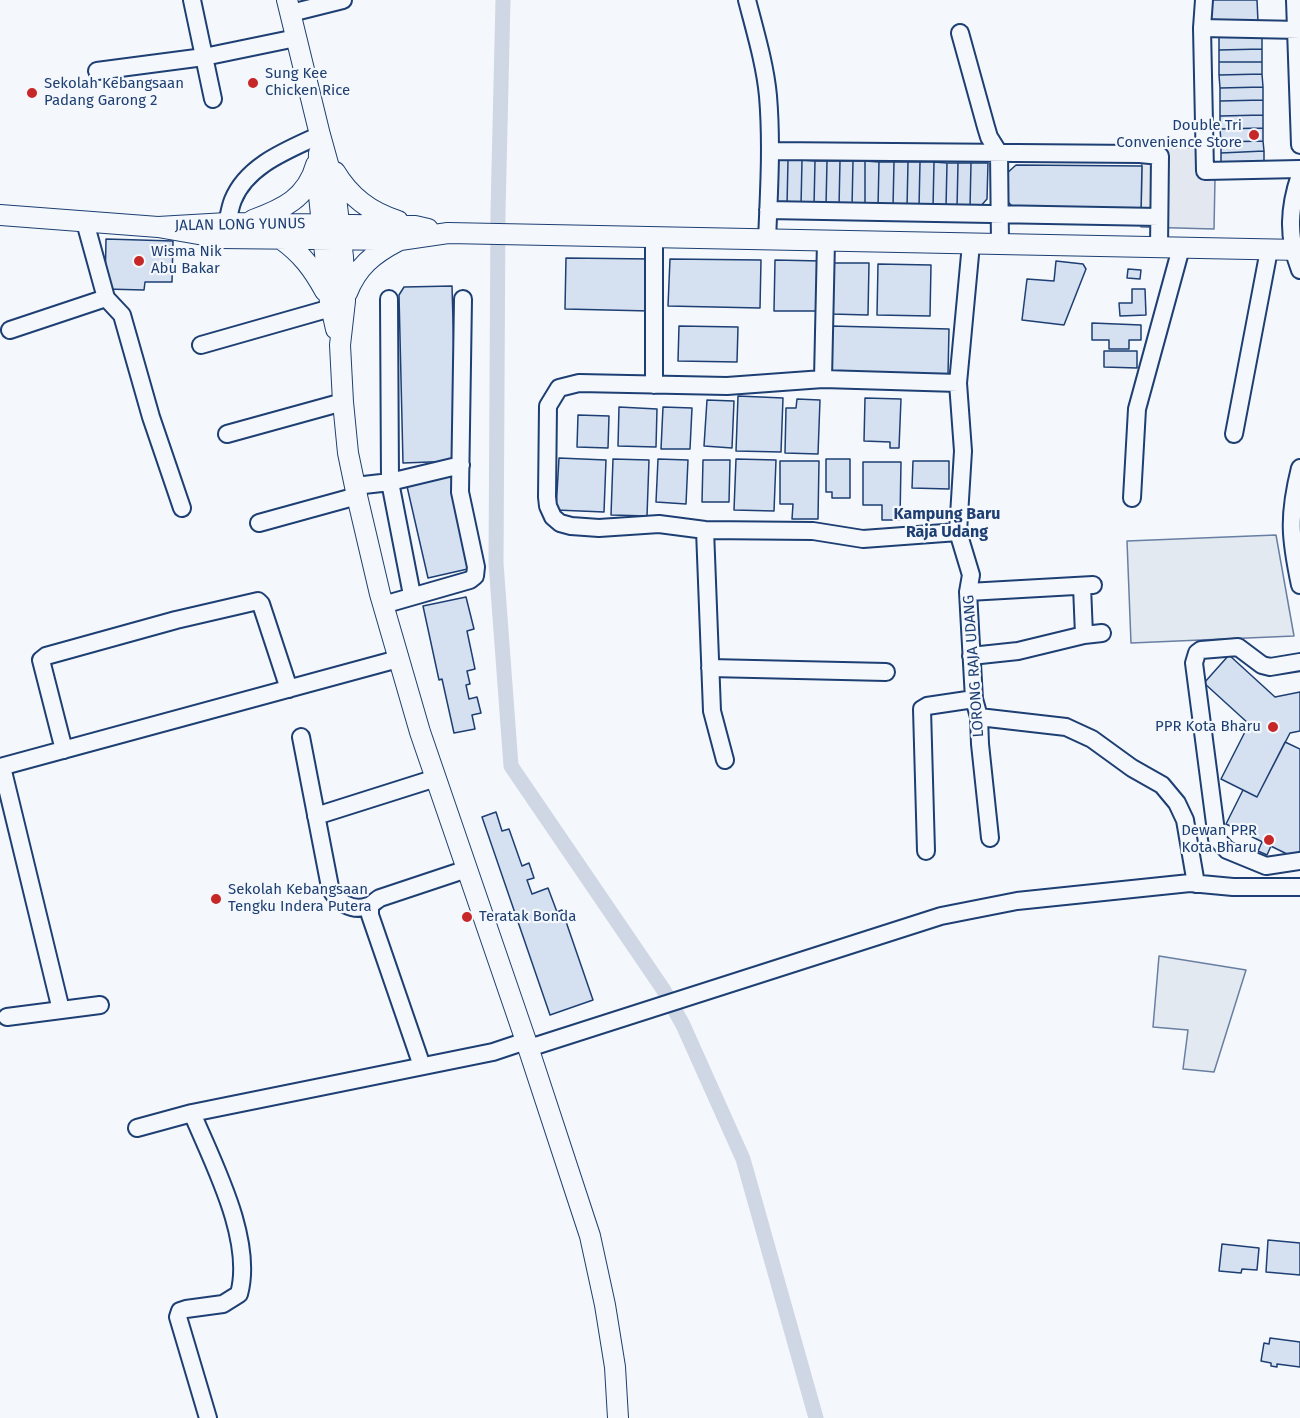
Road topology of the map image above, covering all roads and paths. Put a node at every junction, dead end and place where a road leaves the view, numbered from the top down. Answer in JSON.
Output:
{"nodes":[{"id":1,"x":192,"y":0,"type":"edge"},
{"id":2,"x":343,"y":0,"type":"edge"},
{"id":3,"x":747,"y":0,"type":"edge"},
{"id":4,"x":1204,"y":0,"type":"edge"},
{"id":5,"x":1295,"y":0,"type":"edge"},
{"id":6,"x":316,"y":3,"type":"edge"},
{"id":7,"x":289,"y":7,"type":"edge"},
{"id":8,"x":1202,"y":28,"type":"junction"},
{"id":9,"x":1298,"y":30,"type":"edge"},
{"id":10,"x":960,"y":33,"type":"dead end"},
{"id":11,"x":297,"y":38,"type":"junction"},
{"id":12,"x":204,"y":57,"type":"junction"},
{"id":13,"x":97,"y":71,"type":"dead end"},
{"id":14,"x":1299,"y":77,"type":"edge"},
{"id":15,"x":213,"y":99,"type":"dead end"},
{"id":16,"x":1300,"y":145,"type":"edge"},
{"id":17,"x":322,"y":150,"type":"junction"},
{"id":18,"x":770,"y":151,"type":"junction"},
{"id":19,"x":999,"y":153,"type":"junction"},
{"id":20,"x":1300,"y":169,"type":"edge"},
{"id":21,"x":1300,"y":175,"type":"edge"},
{"id":22,"x":768,"y":210,"type":"junction"},
{"id":23,"x":1000,"y":214,"type":"junction"},
{"id":24,"x":0,"y":215,"type":"edge"},
{"id":25,"x":1160,"y":217,"type":"junction"},
{"id":26,"x":86,"y":222,"type":"junction"},
{"id":27,"x":236,"y":223,"type":"junction"},
{"id":28,"x":158,"y":226,"type":"junction"},
{"id":29,"x":415,"y":226,"type":"junction"},
{"id":30,"x":332,"y":232,"type":"junction"},
{"id":31,"x":448,"y":233,"type":"junction"},
{"id":32,"x":654,"y":237,"type":"junction"},
{"id":33,"x":281,"y":239,"type":"junction"},
{"id":34,"x":400,"y":240,"type":"junction"},
{"id":35,"x":767,"y":240,"type":"junction"},
{"id":36,"x":826,"y":241,"type":"junction"},
{"id":37,"x":971,"y":244,"type":"junction"},
{"id":38,"x":1000,"y":244,"type":"junction"},
{"id":39,"x":1159,"y":248,"type":"junction"},
{"id":40,"x":1181,"y":248,"type":"junction"},
{"id":41,"x":1269,"y":250,"type":"junction"},
{"id":42,"x":1296,"y":250,"type":"edge"},
{"id":43,"x":1300,"y":270,"type":"edge"},
{"id":44,"x":106,"y":298,"type":"junction"},
{"id":45,"x":389,"y":299,"type":"dead end"},
{"id":46,"x":463,"y":299,"type":"dead end"},
{"id":47,"x":335,"y":304,"type":"junction"},
{"id":48,"x":10,"y":330,"type":"dead end"},
{"id":49,"x":201,"y":345,"type":"dead end"},
{"id":50,"x":823,"y":379,"type":"junction"},
{"id":51,"x":958,"y":384,"type":"junction"},
{"id":52,"x":654,"y":385,"type":"junction"},
{"id":53,"x":343,"y":402,"type":"junction"},
{"id":54,"x":226,"y":434,"type":"dead end"},
{"id":55,"x":1234,"y":434,"type":"dead end"},
{"id":56,"x":461,"y":465,"type":"junction"},
{"id":57,"x":1300,"y":468,"type":"edge"},
{"id":58,"x":390,"y":482,"type":"junction"},
{"id":59,"x":356,"y":491,"type":"junction"},
{"id":60,"x":1132,"y":498,"type":"dead end"},
{"id":61,"x":182,"y":508,"type":"dead end"},
{"id":62,"x":259,"y":523,"type":"dead end"},
{"id":63,"x":705,"y":530,"type":"junction"},
{"id":64,"x":958,"y":532,"type":"junction"},
{"id":65,"x":1300,"y":585,"type":"edge"},
{"id":66,"x":968,"y":592,"type":"junction"},
{"id":67,"x":412,"y":595,"type":"junction"},
{"id":68,"x":383,"y":605,"type":"junction"},
{"id":69,"x":1102,"y":633,"type":"dead end"},
{"id":70,"x":1084,"y":635,"type":"junction"},
{"id":71,"x":971,"y":656,"type":"junction"},
{"id":72,"x":398,"y":659,"type":"junction"},
{"id":73,"x":1300,"y":662,"type":"edge"},
{"id":74,"x":710,"y":668,"type":"junction"},
{"id":75,"x":886,"y":672,"type":"dead end"},
{"id":76,"x":288,"y":689,"type":"junction"},
{"id":77,"x":974,"y":699,"type":"junction"},
{"id":78,"x":979,"y":717,"type":"junction"},
{"id":79,"x":301,"y":737,"type":"dead end"},
{"id":80,"x":64,"y":750,"type":"junction"},
{"id":81,"x":724,"y":760,"type":"dead end"},
{"id":82,"x":1,"y":767,"type":"edge"},
{"id":83,"x":436,"y":778,"type":"junction"},
{"id":84,"x":316,"y":816,"type":"junction"},
{"id":85,"x":990,"y":838,"type":"dead end"},
{"id":86,"x":926,"y":851,"type":"dead end"},
{"id":87,"x":1300,"y":861,"type":"edge"},
{"id":88,"x":468,"y":869,"type":"junction"},
{"id":89,"x":1196,"y":884,"type":"junction"},
{"id":90,"x":1300,"y":887,"type":"edge"},
{"id":91,"x":370,"y":906,"type":"junction"},
{"id":92,"x":100,"y":1005,"type":"dead end"},
{"id":93,"x":61,"y":1010,"type":"junction"},
{"id":94,"x":7,"y":1017,"type":"dead end"},
{"id":95,"x":528,"y":1044,"type":"junction"},
{"id":96,"x":422,"y":1066,"type":"junction"},
{"id":97,"x":192,"y":1113,"type":"junction"},
{"id":98,"x":137,"y":1128,"type":"dead end"},
{"id":99,"x":208,"y":1418,"type":"edge"},
{"id":100,"x":618,"y":1418,"type":"edge"}],
"edges":[{"from":1,"to":12,"type":"street"},
{"from":2,"to":6,"type":"street"},
{"from":3,"to":18,"type":"street"},
{"from":4,"to":8,"type":"street"},
{"from":5,"to":9,"type":"street"},
{"from":6,"to":7,"type":"street"},
{"from":7,"to":11,"type":"main road"},
{"from":8,"to":9,"type":"street"},
{"from":8,"to":20,"type":"street"},
{"from":9,"to":14,"type":"street"},
{"from":10,"to":19,"type":"street"},
{"from":11,"to":12,"type":"street"},
{"from":11,"to":17,"type":"main road"},
{"from":12,"to":13,"type":"street"},
{"from":12,"to":15,"type":"street"},
{"from":14,"to":16,"type":"street"},
{"from":17,"to":27,"type":"main road"},
{"from":17,"to":27,"type":"street"},
{"from":17,"to":29,"type":"main road"},
{"from":17,"to":30,"type":"main road"},
{"from":18,"to":19,"type":"street"},
{"from":18,"to":22,"type":"street"},
{"from":19,"to":23,"type":"street"},
{"from":19,"to":25,"type":"street"},
{"from":21,"to":42,"type":"street"},
{"from":22,"to":23,"type":"street"},
{"from":22,"to":35,"type":"street"},
{"from":23,"to":25,"type":"street"},
{"from":23,"to":38,"type":"street"},
{"from":24,"to":26,"type":"main road","name":"JALAN LONG YUNUS"},
{"from":25,"to":39,"type":"street"},
{"from":26,"to":28,"type":"main road","name":"JALAN LONG YUNUS"},
{"from":26,"to":44,"type":"street"},
{"from":27,"to":28,"type":"main road","name":"JALAN LONG YUNUS"},
{"from":27,"to":30,"type":"main road","name":"JALAN LONG YUNUS"},
{"from":28,"to":33,"type":"main road","name":"JALAN LONG YUNUS"},
{"from":29,"to":30,"type":"main road"},
{"from":29,"to":31,"type":"main road"},
{"from":30,"to":33,"type":"main road","name":"JALAN LONG YUNUS"},
{"from":30,"to":34,"type":"main road"},
{"from":30,"to":47,"type":"main road"},
{"from":31,"to":32,"type":"main road"},
{"from":31,"to":34,"type":"main road"},
{"from":32,"to":35,"type":"main road"},
{"from":32,"to":52,"type":"street"},
{"from":33,"to":47,"type":"main road"},
{"from":34,"to":47,"type":"main road"},
{"from":35,"to":36,"type":"main road"},
{"from":36,"to":37,"type":"main road"},
{"from":36,"to":50,"type":"street"},
{"from":37,"to":38,"type":"main road"},
{"from":37,"to":51,"type":"street","name":"LORONG RAJA UDANG"},
{"from":38,"to":39,"type":"main road"},
{"from":39,"to":40,"type":"main road"},
{"from":40,"to":41,"type":"main road"},
{"from":40,"to":60,"type":"street"},
{"from":41,"to":42,"type":"main road"},
{"from":41,"to":55,"type":"street"},
{"from":42,"to":43,"type":"street"},
{"from":44,"to":48,"type":"street"},
{"from":44,"to":61,"type":"street"},
{"from":45,"to":58,"type":"street"},
{"from":46,"to":56,"type":"street"},
{"from":47,"to":49,"type":"street"},
{"from":47,"to":53,"type":"main road"},
{"from":50,"to":51,"type":"street"},
{"from":50,"to":52,"type":"street"},
{"from":51,"to":64,"type":"street","name":"LORONG RAJA UDANG"},
{"from":52,"to":63,"type":"street"},
{"from":53,"to":54,"type":"street"},
{"from":53,"to":59,"type":"main road"},
{"from":56,"to":58,"type":"street"},
{"from":56,"to":67,"type":"street"},
{"from":57,"to":65,"type":"street"},
{"from":58,"to":59,"type":"street"},
{"from":58,"to":67,"type":"street"},
{"from":59,"to":62,"type":"street"},
{"from":59,"to":68,"type":"main road"},
{"from":63,"to":64,"type":"street"},
{"from":63,"to":74,"type":"street"},
{"from":64,"to":66,"type":"street","name":"LORONG RAJA UDANG"},
{"from":66,"to":70,"type":"street"},
{"from":66,"to":71,"type":"street","name":"LORONG RAJA UDANG"},
{"from":67,"to":68,"type":"street"},
{"from":68,"to":72,"type":"main road"},
{"from":69,"to":70,"type":"street"},
{"from":70,"to":71,"type":"street"},
{"from":71,"to":77,"type":"street","name":"LORONG RAJA UDANG"},
{"from":72,"to":76,"type":"street"},
{"from":72,"to":83,"type":"main road"},
{"from":73,"to":87,"type":"street"},
{"from":74,"to":75,"type":"street"},
{"from":74,"to":81,"type":"street"},
{"from":76,"to":80,"type":"street"},
{"from":76,"to":80,"type":"street"},
{"from":77,"to":78,"type":"street","name":"LORONG RAJA UDANG"},
{"from":77,"to":86,"type":"street"},
{"from":78,"to":85,"type":"street","name":"LORONG RAJA UDANG"},
{"from":78,"to":89,"type":"street"},
{"from":79,"to":84,"type":"street"},
{"from":80,"to":82,"type":"street"},
{"from":82,"to":93,"type":"street"},
{"from":83,"to":84,"type":"street"},
{"from":83,"to":88,"type":"main road"},
{"from":84,"to":91,"type":"street"},
{"from":88,"to":91,"type":"street"},
{"from":88,"to":95,"type":"main road"},
{"from":89,"to":90,"type":"street"},
{"from":89,"to":95,"type":"street"},
{"from":91,"to":96,"type":"street"},
{"from":92,"to":93,"type":"street"},
{"from":93,"to":94,"type":"street"},
{"from":95,"to":96,"type":"street"},
{"from":95,"to":100,"type":"main road"},
{"from":96,"to":97,"type":"street"},
{"from":97,"to":98,"type":"street"},
{"from":97,"to":99,"type":"street"}]}
